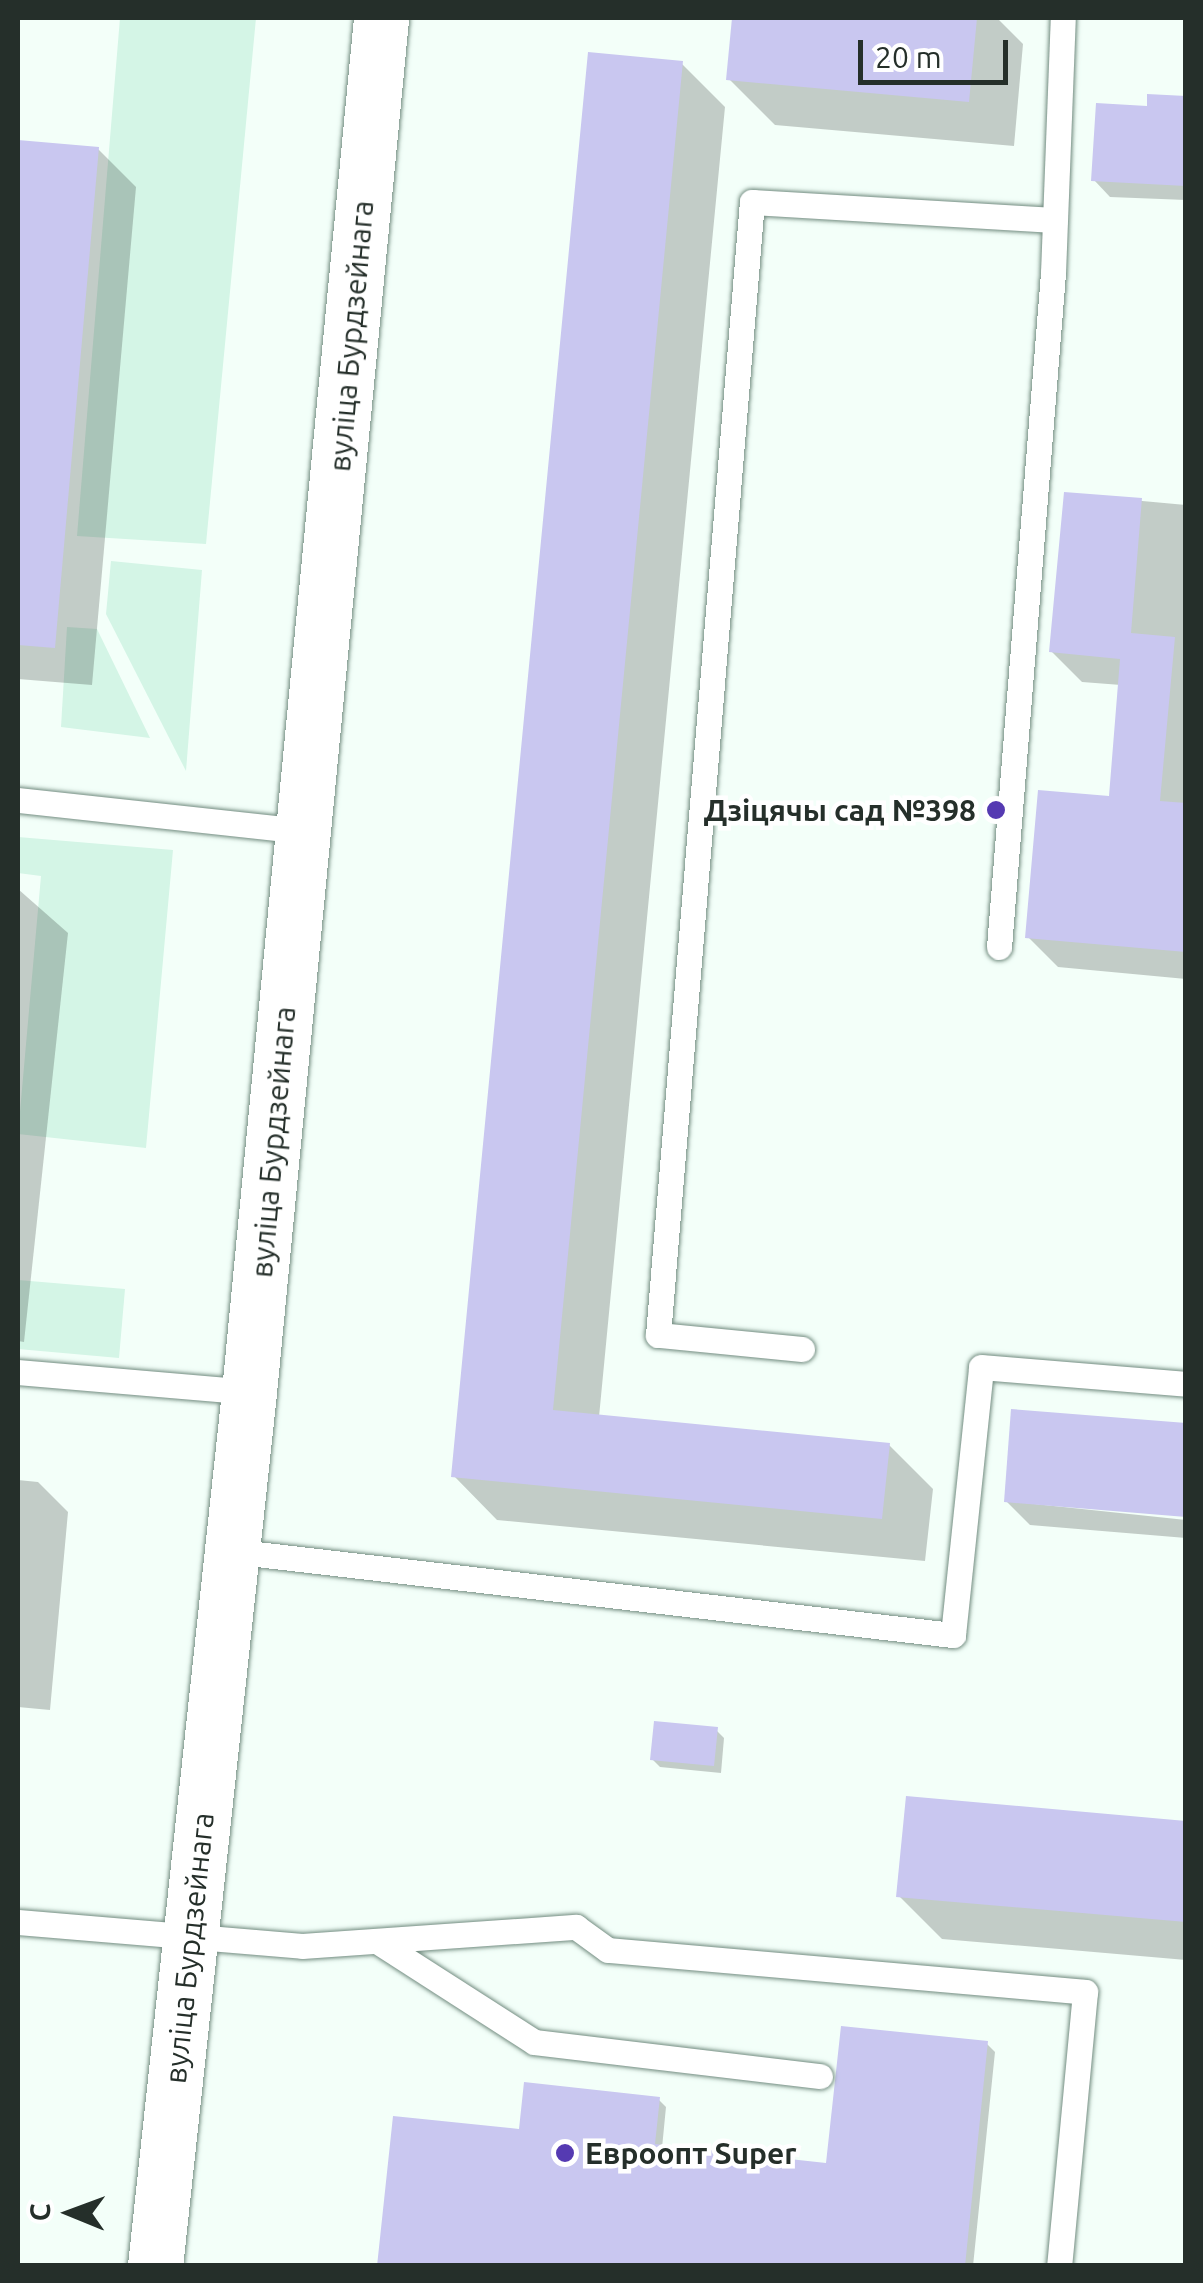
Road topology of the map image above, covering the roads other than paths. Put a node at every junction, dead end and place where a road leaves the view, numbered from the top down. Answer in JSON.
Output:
{"nodes":[{"id":1,"x":382,"y":18,"type":"edge"},
{"id":2,"x":1062,"y":18,"type":"edge"},
{"id":3,"x":1054,"y":220,"type":"junction"},
{"id":4,"x":18,"y":800,"type":"edge"},
{"id":5,"x":303,"y":830,"type":"junction"},
{"id":6,"x":999,"y":947,"type":"dead end"},
{"id":7,"x":802,"y":1349,"type":"dead end"},
{"id":8,"x":18,"y":1372,"type":"edge"},
{"id":9,"x":1186,"y":1384,"type":"edge"},
{"id":10,"x":250,"y":1392,"type":"junction"},
{"id":11,"x":231,"y":1551,"type":"junction"},
{"id":12,"x":18,"y":1922,"type":"edge"},
{"id":13,"x":190,"y":1935,"type":"junction"},
{"id":14,"x":380,"y":1943,"type":"junction"},
{"id":15,"x":820,"y":2076,"type":"dead end"},
{"id":16,"x":155,"y":2266,"type":"edge"},
{"id":17,"x":1059,"y":2266,"type":"edge"}],
"edges":[{"from":1,"to":5,"type":"street","name":"вуліца Бурдзейнага"},
{"from":2,"to":3,"type":"lane"},
{"from":3,"to":6,"type":"lane"},
{"from":3,"to":7,"type":"lane"},
{"from":4,"to":5,"type":"lane"},
{"from":5,"to":10,"type":"street","name":"вуліца Бурдзейнага"},
{"from":8,"to":10,"type":"lane"},
{"from":9,"to":11,"type":"lane"},
{"from":10,"to":11,"type":"street","name":"вуліца Бурдзейнага"},
{"from":11,"to":13,"type":"street","name":"вуліца Бурдзейнага"},
{"from":12,"to":13,"type":"lane"},
{"from":13,"to":14,"type":"lane"},
{"from":13,"to":16,"type":"street","name":"вуліца Бурдзейнага"},
{"from":14,"to":15,"type":"lane"},
{"from":14,"to":17,"type":"lane"}]}
